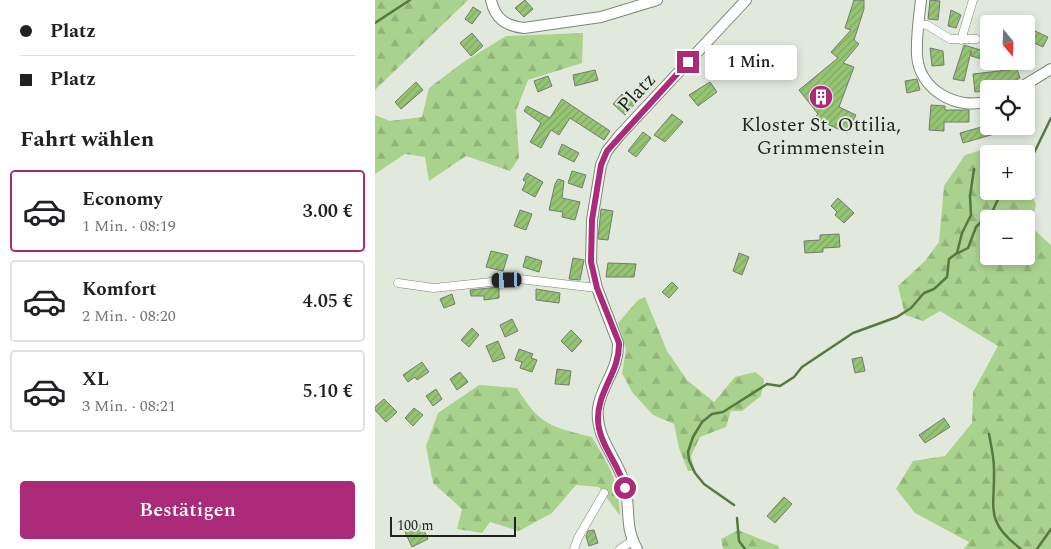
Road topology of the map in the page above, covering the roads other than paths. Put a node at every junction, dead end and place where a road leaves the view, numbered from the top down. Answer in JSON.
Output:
{"nodes":[{"id":1,"x":491,"y":0,"type":"edge"},
{"id":2,"x":657,"y":0,"type":"edge"},
{"id":3,"x":747,"y":0,"type":"edge"},
{"id":4,"x":921,"y":0,"type":"edge"},
{"id":5,"x":973,"y":0,"type":"edge"},
{"id":6,"x":919,"y":24,"type":"junction"},
{"id":7,"x":976,"y":39,"type":"dead end"},
{"id":8,"x":961,"y":40,"type":"junction"},
{"id":9,"x":1051,"y":69,"type":"edge"},
{"id":10,"x":1033,"y":80,"type":"edge"},
{"id":11,"x":980,"y":102,"type":"edge"},
{"id":12,"x":398,"y":282,"type":"dead end"},
{"id":13,"x":597,"y":288,"type":"junction"},
{"id":14,"x":604,"y":493,"type":"dead end"},
{"id":15,"x":634,"y":545,"type":"edge"},
{"id":16,"x":574,"y":549,"type":"edge"},
{"id":17,"x":620,"y":549,"type":"edge"}],
"edges":[{"from":1,"to":2,"type":"street"},
{"from":3,"to":13,"type":"street","name":"Platz"},
{"from":4,"to":6,"type":"street"},
{"from":5,"to":8,"type":"street"},
{"from":6,"to":8,"type":"street"},
{"from":6,"to":11,"type":"street"},
{"from":7,"to":8,"type":"street"},
{"from":9,"to":10,"type":"street"},
{"from":12,"to":13,"type":"street"},
{"from":13,"to":15,"type":"street","name":"Platz"},
{"from":14,"to":16,"type":"street"},
{"from":15,"to":17,"type":"street"}]}
